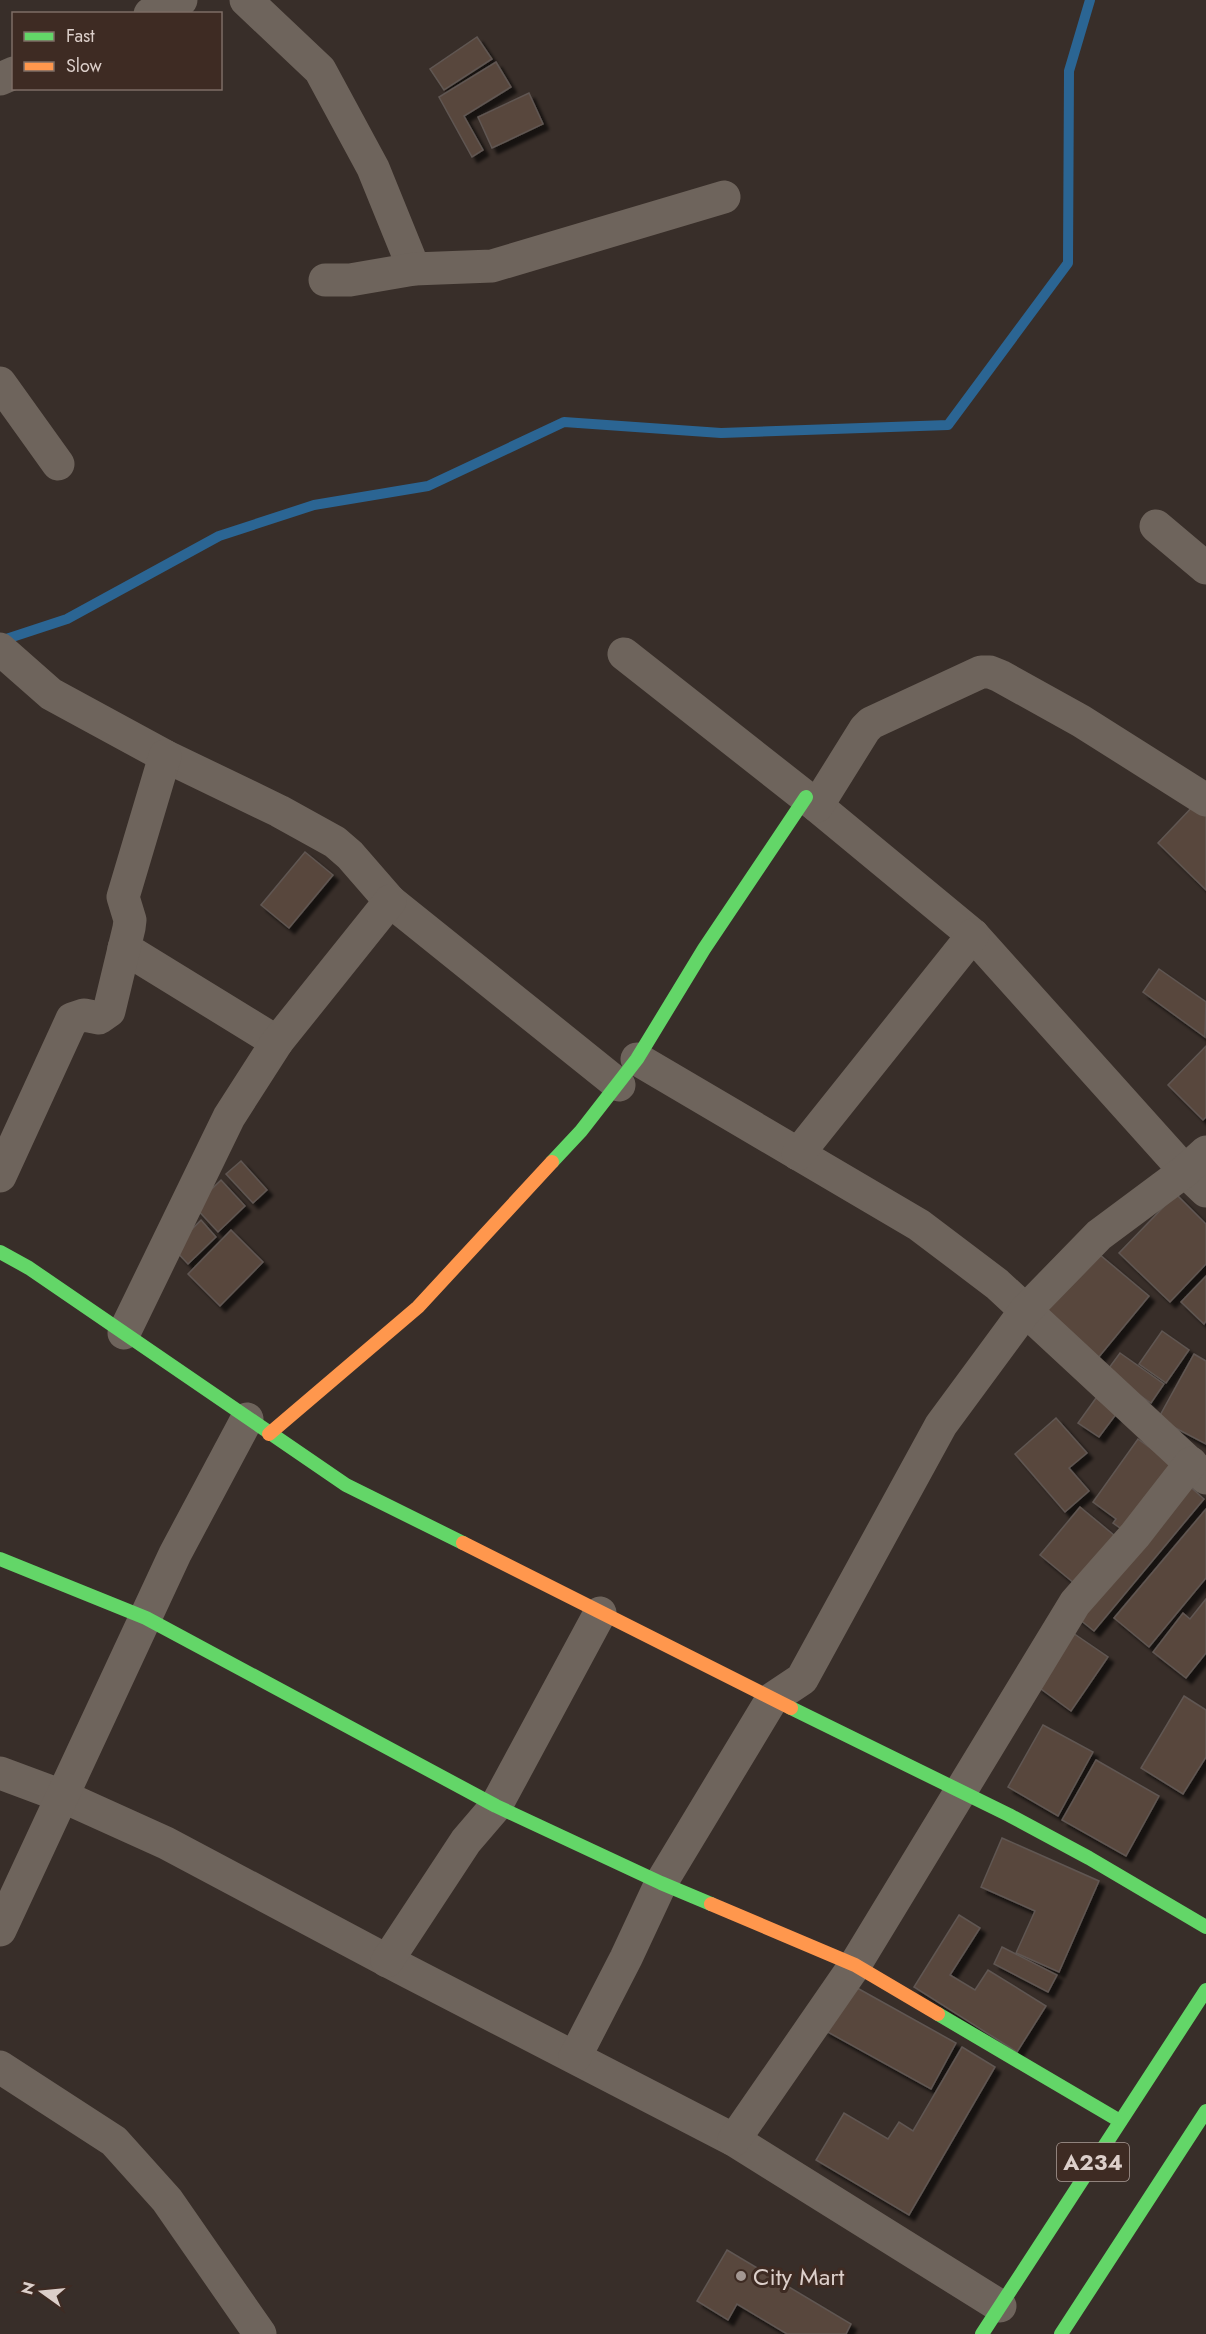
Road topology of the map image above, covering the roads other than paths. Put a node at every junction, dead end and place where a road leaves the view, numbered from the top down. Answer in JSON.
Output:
{"nodes":[{"id":1,"x":181,"y":0,"type":"edge"},
{"id":2,"x":246,"y":0,"type":"edge"},
{"id":3,"x":154,"y":12,"type":"edge"},
{"id":4,"x":724,"y":197,"type":"dead end"},
{"id":5,"x":414,"y":268,"type":"junction"},
{"id":6,"x":325,"y":280,"type":"dead end"},
{"id":7,"x":0,"y":383,"type":"edge"},
{"id":8,"x":58,"y":464,"type":"dead end"},
{"id":9,"x":1156,"y":526,"type":"dead end"},
{"id":10,"x":1206,"y":568,"type":"edge"},
{"id":11,"x":0,"y":649,"type":"edge"},
{"id":12,"x":624,"y":654,"type":"dead end"},
{"id":13,"x":165,"y":756,"type":"junction"},
{"id":14,"x":1206,"y":800,"type":"edge"},
{"id":15,"x":812,"y":801,"type":"junction"},
{"id":16,"x":390,"y":901,"type":"junction"},
{"id":17,"x":973,"y":935,"type":"junction"},
{"id":18,"x":124,"y":948,"type":"junction"},
{"id":19,"x":277,"y":1042,"type":"junction"},
{"id":20,"x":628,"y":1072,"type":"junction"},
{"id":21,"x":798,"y":1154,"type":"junction"},
{"id":22,"x":1199,"y":1171,"type":"edge"},
{"id":23,"x":0,"y":1176,"type":"edge"},
{"id":24,"x":0,"y":1252,"type":"edge"},
{"id":25,"x":1025,"y":1311,"type":"junction"},
{"id":26,"x":124,"y":1333,"type":"junction"},
{"id":27,"x":258,"y":1426,"type":"junction"},
{"id":28,"x":1198,"y":1470,"type":"edge"},
{"id":29,"x":0,"y":1558,"type":"edge"},
{"id":30,"x":600,"y":1613,"type":"junction"},
{"id":31,"x":146,"y":1618,"type":"junction"},
{"id":32,"x":772,"y":1699,"type":"junction"},
{"id":33,"x":0,"y":1773,"type":"edge"},
{"id":34,"x":961,"y":1790,"type":"junction"},
{"id":35,"x":62,"y":1796,"type":"junction"},
{"id":36,"x":496,"y":1806,"type":"junction"},
{"id":37,"x":661,"y":1883,"type":"junction"},
{"id":38,"x":1206,"y":1927,"type":"edge"},
{"id":39,"x":0,"y":1930,"type":"edge"},
{"id":40,"x":387,"y":1961,"type":"junction"},
{"id":41,"x":855,"y":1965,"type":"junction"},
{"id":42,"x":1206,"y":1990,"type":"edge"},
{"id":43,"x":575,"y":2057,"type":"junction"},
{"id":44,"x":0,"y":2067,"type":"edge"},
{"id":45,"x":1206,"y":2111,"type":"edge"},
{"id":46,"x":1120,"y":2121,"type":"junction"},
{"id":47,"x":734,"y":2140,"type":"junction"},
{"id":48,"x":1000,"y":2306,"type":"junction"},
{"id":49,"x":260,"y":2334,"type":"edge"},
{"id":50,"x":982,"y":2334,"type":"edge"},
{"id":51,"x":1060,"y":2334,"type":"edge"}],
"edges":[{"from":1,"to":3,"type":"street"},
{"from":2,"to":5,"type":"street"},
{"from":4,"to":5,"type":"street"},
{"from":5,"to":6,"type":"street"},
{"from":7,"to":8,"type":"street"},
{"from":9,"to":10,"type":"street"},
{"from":11,"to":13,"type":"street"},
{"from":12,"to":15,"type":"street"},
{"from":13,"to":16,"type":"street"},
{"from":13,"to":18,"type":"street"},
{"from":14,"to":15,"type":"street"},
{"from":15,"to":17,"type":"street"},
{"from":15,"to":20,"type":"main road"},
{"from":16,"to":19,"type":"street"},
{"from":16,"to":20,"type":"street"},
{"from":17,"to":21,"type":"street"},
{"from":17,"to":22,"type":"street"},
{"from":18,"to":19,"type":"street"},
{"from":18,"to":23,"type":"street"},
{"from":19,"to":26,"type":"street"},
{"from":20,"to":21,"type":"street"},
{"from":20,"to":27,"type":"main road"},
{"from":21,"to":25,"type":"street"},
{"from":22,"to":25,"type":"street"},
{"from":24,"to":26,"type":"main road"},
{"from":25,"to":28,"type":"street"},
{"from":25,"to":32,"type":"street"},
{"from":26,"to":27,"type":"main road"},
{"from":27,"to":30,"type":"main road"},
{"from":27,"to":31,"type":"street"},
{"from":28,"to":34,"type":"street"},
{"from":29,"to":31,"type":"main road"},
{"from":30,"to":32,"type":"main road"},
{"from":30,"to":36,"type":"street"},
{"from":31,"to":35,"type":"street"},
{"from":31,"to":36,"type":"main road"},
{"from":32,"to":34,"type":"main road"},
{"from":32,"to":37,"type":"street"},
{"from":33,"to":35,"type":"street"},
{"from":34,"to":38,"type":"main road"},
{"from":34,"to":41,"type":"street"},
{"from":35,"to":39,"type":"street"},
{"from":35,"to":40,"type":"street"},
{"from":36,"to":37,"type":"main road"},
{"from":36,"to":40,"type":"street"},
{"from":37,"to":41,"type":"main road"},
{"from":37,"to":43,"type":"street"},
{"from":40,"to":43,"type":"street"},
{"from":41,"to":46,"type":"main road"},
{"from":41,"to":47,"type":"street"},
{"from":42,"to":46,"type":"main road","number":"A234"},
{"from":43,"to":47,"type":"street"},
{"from":44,"to":49,"type":"street"},
{"from":45,"to":51,"type":"main road","number":"A234"},
{"from":46,"to":48,"type":"main road","number":"A234"},
{"from":47,"to":48,"type":"street"},
{"from":48,"to":50,"type":"main road","number":"A234"}]}
